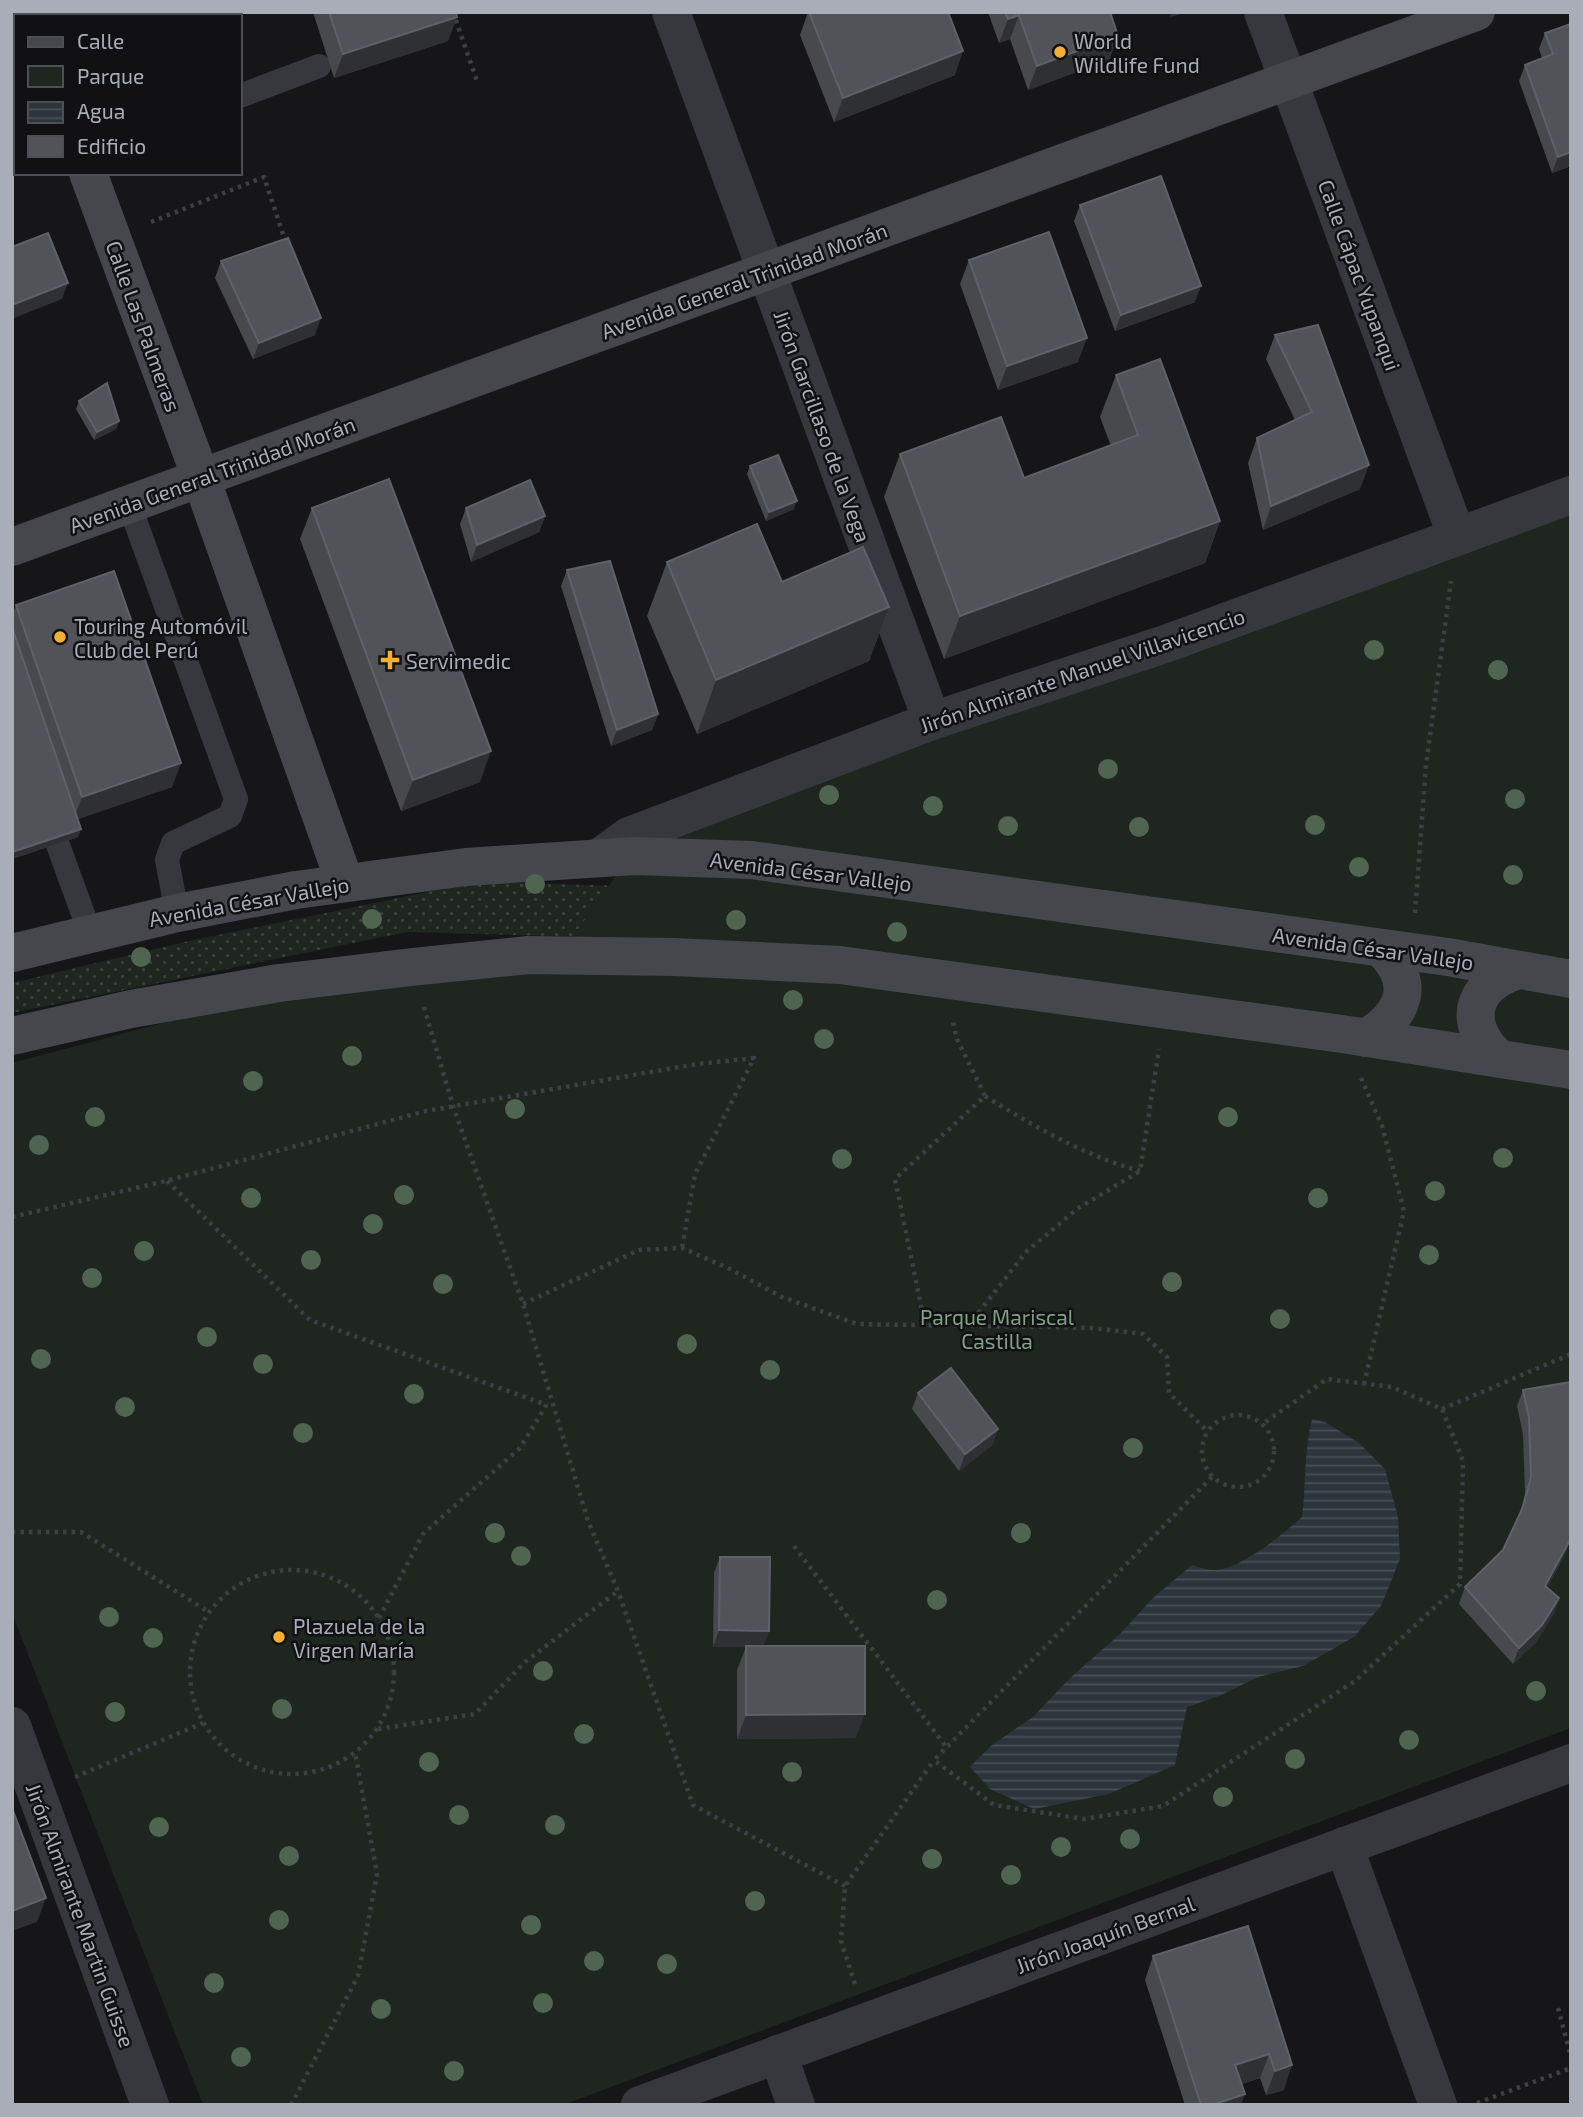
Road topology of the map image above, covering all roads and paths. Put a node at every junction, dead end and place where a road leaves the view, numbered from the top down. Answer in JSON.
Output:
{"nodes":[{"id":1,"x":453,"y":12,"type":"edge"},
{"id":2,"x":671,"y":12,"type":"edge"},
{"id":3,"x":1263,"y":12,"type":"edge"},
{"id":4,"x":1476,"y":12,"type":"edge"},
{"id":5,"x":319,"y":66,"type":"dead end"},
{"id":6,"x":477,"y":81,"type":"dead end"},
{"id":7,"x":1289,"y":81,"type":"junction"},
{"id":8,"x":242,"y":95,"type":"edge"},
{"id":9,"x":89,"y":175,"type":"edge"},
{"id":10,"x":112,"y":238,"type":"junction"},
{"id":11,"x":286,"y":244,"type":"edge"},
{"id":12,"x":766,"y":272,"type":"junction"},
{"id":13,"x":201,"y":478,"type":"junction"},
{"id":14,"x":1571,"y":495,"type":"edge"},
{"id":15,"x":129,"y":504,"type":"junction"},
{"id":16,"x":1457,"y":537,"type":"junction"},
{"id":17,"x":12,"y":547,"type":"edge"},
{"id":18,"x":932,"y":721,"type":"junction"},
{"id":19,"x":39,"y":791,"type":"edge"},
{"id":20,"x":600,"y":858,"type":"junction"},
{"id":21,"x":345,"y":883,"type":"junction"},
{"id":22,"x":177,"y":913,"type":"junction"},
{"id":23,"x":90,"y":933,"type":"junction"},
{"id":24,"x":1397,"y":950,"type":"junction"},
{"id":25,"x":12,"y":954,"type":"edge"},
{"id":26,"x":412,"y":967,"type":"junction"},
{"id":27,"x":1515,"y":971,"type":"junction"},
{"id":28,"x":944,"y":979,"type":"junction"},
{"id":29,"x":1571,"y":979,"type":"edge"},
{"id":30,"x":1164,"y":1010,"type":"junction"},
{"id":31,"x":12,"y":1036,"type":"edge"},
{"id":32,"x":1354,"y":1036,"type":"junction"},
{"id":33,"x":1497,"y":1058,"type":"junction"},
{"id":34,"x":1571,"y":1070,"type":"edge"},
{"id":35,"x":985,"y":1096,"type":"junction"},
{"id":36,"x":453,"y":1106,"type":"junction"},
{"id":37,"x":1140,"y":1171,"type":"junction"},
{"id":38,"x":166,"y":1181,"type":"junction"},
{"id":39,"x":12,"y":1217,"type":"edge"},
{"id":40,"x":682,"y":1248,"type":"junction"},
{"id":41,"x":523,"y":1304,"type":"junction"},
{"id":42,"x":925,"y":1325,"type":"junction"},
{"id":43,"x":968,"y":1326,"type":"junction"},
{"id":44,"x":1571,"y":1354,"type":"edge"},
{"id":45,"x":1364,"y":1384,"type":"junction"},
{"id":46,"x":552,"y":1398,"type":"junction"},
{"id":47,"x":547,"y":1405,"type":"junction"},
{"id":48,"x":1442,"y":1409,"type":"junction"},
{"id":49,"x":1261,"y":1424,"type":"junction"},
{"id":50,"x":1208,"y":1432,"type":"junction"},
{"id":51,"x":1212,"y":1477,"type":"junction"},
{"id":52,"x":12,"y":1532,"type":"edge"},
{"id":53,"x":794,"y":1546,"type":"dead end"},
{"id":54,"x":618,"y":1591,"type":"junction"},
{"id":55,"x":209,"y":1612,"type":"junction"},
{"id":56,"x":379,"y":1618,"type":"junction"},
{"id":57,"x":203,"y":1723,"type":"junction"},
{"id":58,"x":12,"y":1726,"type":"edge"},
{"id":59,"x":377,"y":1730,"type":"junction"},
{"id":60,"x":947,"y":1748,"type":"junction"},
{"id":61,"x":355,"y":1752,"type":"junction"},
{"id":62,"x":934,"y":1760,"type":"junction"},
{"id":63,"x":1571,"y":1763,"type":"edge"},
{"id":64,"x":37,"y":1793,"type":"junction"},
{"id":65,"x":1344,"y":1846,"type":"junction"},
{"id":66,"x":845,"y":1886,"type":"junction"},
{"id":67,"x":1558,"y":2008,"type":"dead end"},
{"id":68,"x":868,"y":2021,"type":"junction"},
{"id":69,"x":778,"y":2054,"type":"junction"},
{"id":70,"x":1571,"y":2057,"type":"edge"},
{"id":71,"x":1571,"y":2068,"type":"edge"},
{"id":72,"x":145,"y":2103,"type":"edge"},
{"id":73,"x":291,"y":2105,"type":"edge"},
{"id":74,"x":640,"y":2105,"type":"edge"},
{"id":75,"x":796,"y":2105,"type":"edge"},
{"id":76,"x":1438,"y":2105,"type":"edge"},
{"id":77,"x":1473,"y":2105,"type":"edge"}],
"edges":[{"from":1,"to":6,"type":"path"},
{"from":2,"to":12,"type":"street","name":"Jirón Garcillaso de la Vega"},
{"from":3,"to":7,"type":"street","name":"Calle Cápac Yupanqui"},
{"from":4,"to":7,"type":"main road","name":"Avenida General Trinidad Morán"},
{"from":5,"to":8,"type":"lane"},
{"from":7,"to":12,"type":"main road","name":"Avenida General Trinidad Morán"},
{"from":7,"to":16,"type":"street","name":"Calle Cápac Yupanqui"},
{"from":9,"to":10,"type":"main road","name":"Calle Las Palmeras"},
{"from":10,"to":11,"type":"path"},
{"from":10,"to":13,"type":"main road","name":"Calle Las Palmeras"},
{"from":12,"to":13,"type":"main road","name":"Avenida General Trinidad Morán"},
{"from":12,"to":18,"type":"street","name":"Jirón Garcillaso de la Vega"},
{"from":13,"to":15,"type":"main road","name":"Avenida General Trinidad Morán"},
{"from":13,"to":21,"type":"main road","name":"Calle Las Palmeras"},
{"from":14,"to":16,"type":"street","name":"Jirón Almirante Manuel Villavicencio"},
{"from":15,"to":17,"type":"main road","name":"Avenida General Trinidad Morán"},
{"from":15,"to":22,"type":"lane"},
{"from":16,"to":18,"type":"street","name":"Jirón Almirante Manuel Villavicencio"},
{"from":16,"to":24,"type":"path"},
{"from":18,"to":20,"type":"street","name":"Jirón Almirante Manuel Villavicencio"},
{"from":19,"to":23,"type":"lane"},
{"from":20,"to":21,"type":"main road","name":"Avenida César Vallejo"},
{"from":20,"to":24,"type":"main road","name":"Avenida César Vallejo"},
{"from":21,"to":22,"type":"main road","name":"Avenida César Vallejo"},
{"from":22,"to":23,"type":"main road","name":"Avenida César Vallejo"},
{"from":23,"to":25,"type":"main road","name":"Avenida César Vallejo"},
{"from":24,"to":27,"type":"main road","name":"Avenida César Vallejo"},
{"from":24,"to":32,"type":"main road"},
{"from":26,"to":28,"type":"main road"},
{"from":26,"to":31,"type":"main road"},
{"from":26,"to":36,"type":"path"},
{"from":27,"to":29,"type":"main road","name":"Avenida César Vallejo"},
{"from":27,"to":33,"type":"main road"},
{"from":28,"to":30,"type":"main road"},
{"from":28,"to":35,"type":"path"},
{"from":30,"to":32,"type":"main road"},
{"from":30,"to":37,"type":"path"},
{"from":32,"to":33,"type":"main road"},
{"from":32,"to":45,"type":"path"},
{"from":33,"to":34,"type":"main road"},
{"from":35,"to":37,"type":"path"},
{"from":35,"to":42,"type":"path"},
{"from":36,"to":38,"type":"path"},
{"from":36,"to":40,"type":"path"},
{"from":36,"to":41,"type":"path"},
{"from":37,"to":43,"type":"path"},
{"from":38,"to":39,"type":"path"},
{"from":38,"to":47,"type":"path"},
{"from":40,"to":41,"type":"path"},
{"from":40,"to":42,"type":"path"},
{"from":41,"to":46,"type":"path"},
{"from":42,"to":43,"type":"path"},
{"from":43,"to":50,"type":"path"},
{"from":44,"to":48,"type":"path"},
{"from":45,"to":48,"type":"path"},
{"from":45,"to":49,"type":"path"},
{"from":46,"to":47,"type":"path"},
{"from":46,"to":54,"type":"path"},
{"from":47,"to":56,"type":"path"},
{"from":48,"to":62,"type":"path"},
{"from":49,"to":50,"type":"path"},
{"from":49,"to":51,"type":"path"},
{"from":50,"to":51,"type":"path"},
{"from":51,"to":60,"type":"path"},
{"from":52,"to":55,"type":"path"},
{"from":53,"to":60,"type":"path"},
{"from":54,"to":59,"type":"path"},
{"from":54,"to":66,"type":"path"},
{"from":55,"to":56,"type":"path"},
{"from":55,"to":57,"type":"path"},
{"from":56,"to":59,"type":"path"},
{"from":57,"to":61,"type":"path"},
{"from":57,"to":64,"type":"path"},
{"from":58,"to":64,"type":"street","name":"Jirón Almirante Martin Guisse"},
{"from":59,"to":61,"type":"path"},
{"from":60,"to":62,"type":"path"},
{"from":61,"to":73,"type":"path"},
{"from":62,"to":66,"type":"path"},
{"from":63,"to":65,"type":"street","name":"Jirón Joaquín Bernal"},
{"from":64,"to":72,"type":"street","name":"Jirón Almirante Martin Guisse"},
{"from":65,"to":68,"type":"street","name":"Jirón Joaquín Bernal"},
{"from":65,"to":76,"type":"street"},
{"from":66,"to":68,"type":"path"},
{"from":67,"to":70,"type":"path"},
{"from":68,"to":69,"type":"street","name":"Jirón Joaquín Bernal"},
{"from":69,"to":74,"type":"street","name":"Jirón Joaquín Bernal"},
{"from":69,"to":75,"type":"street"},
{"from":71,"to":77,"type":"path"}]}
